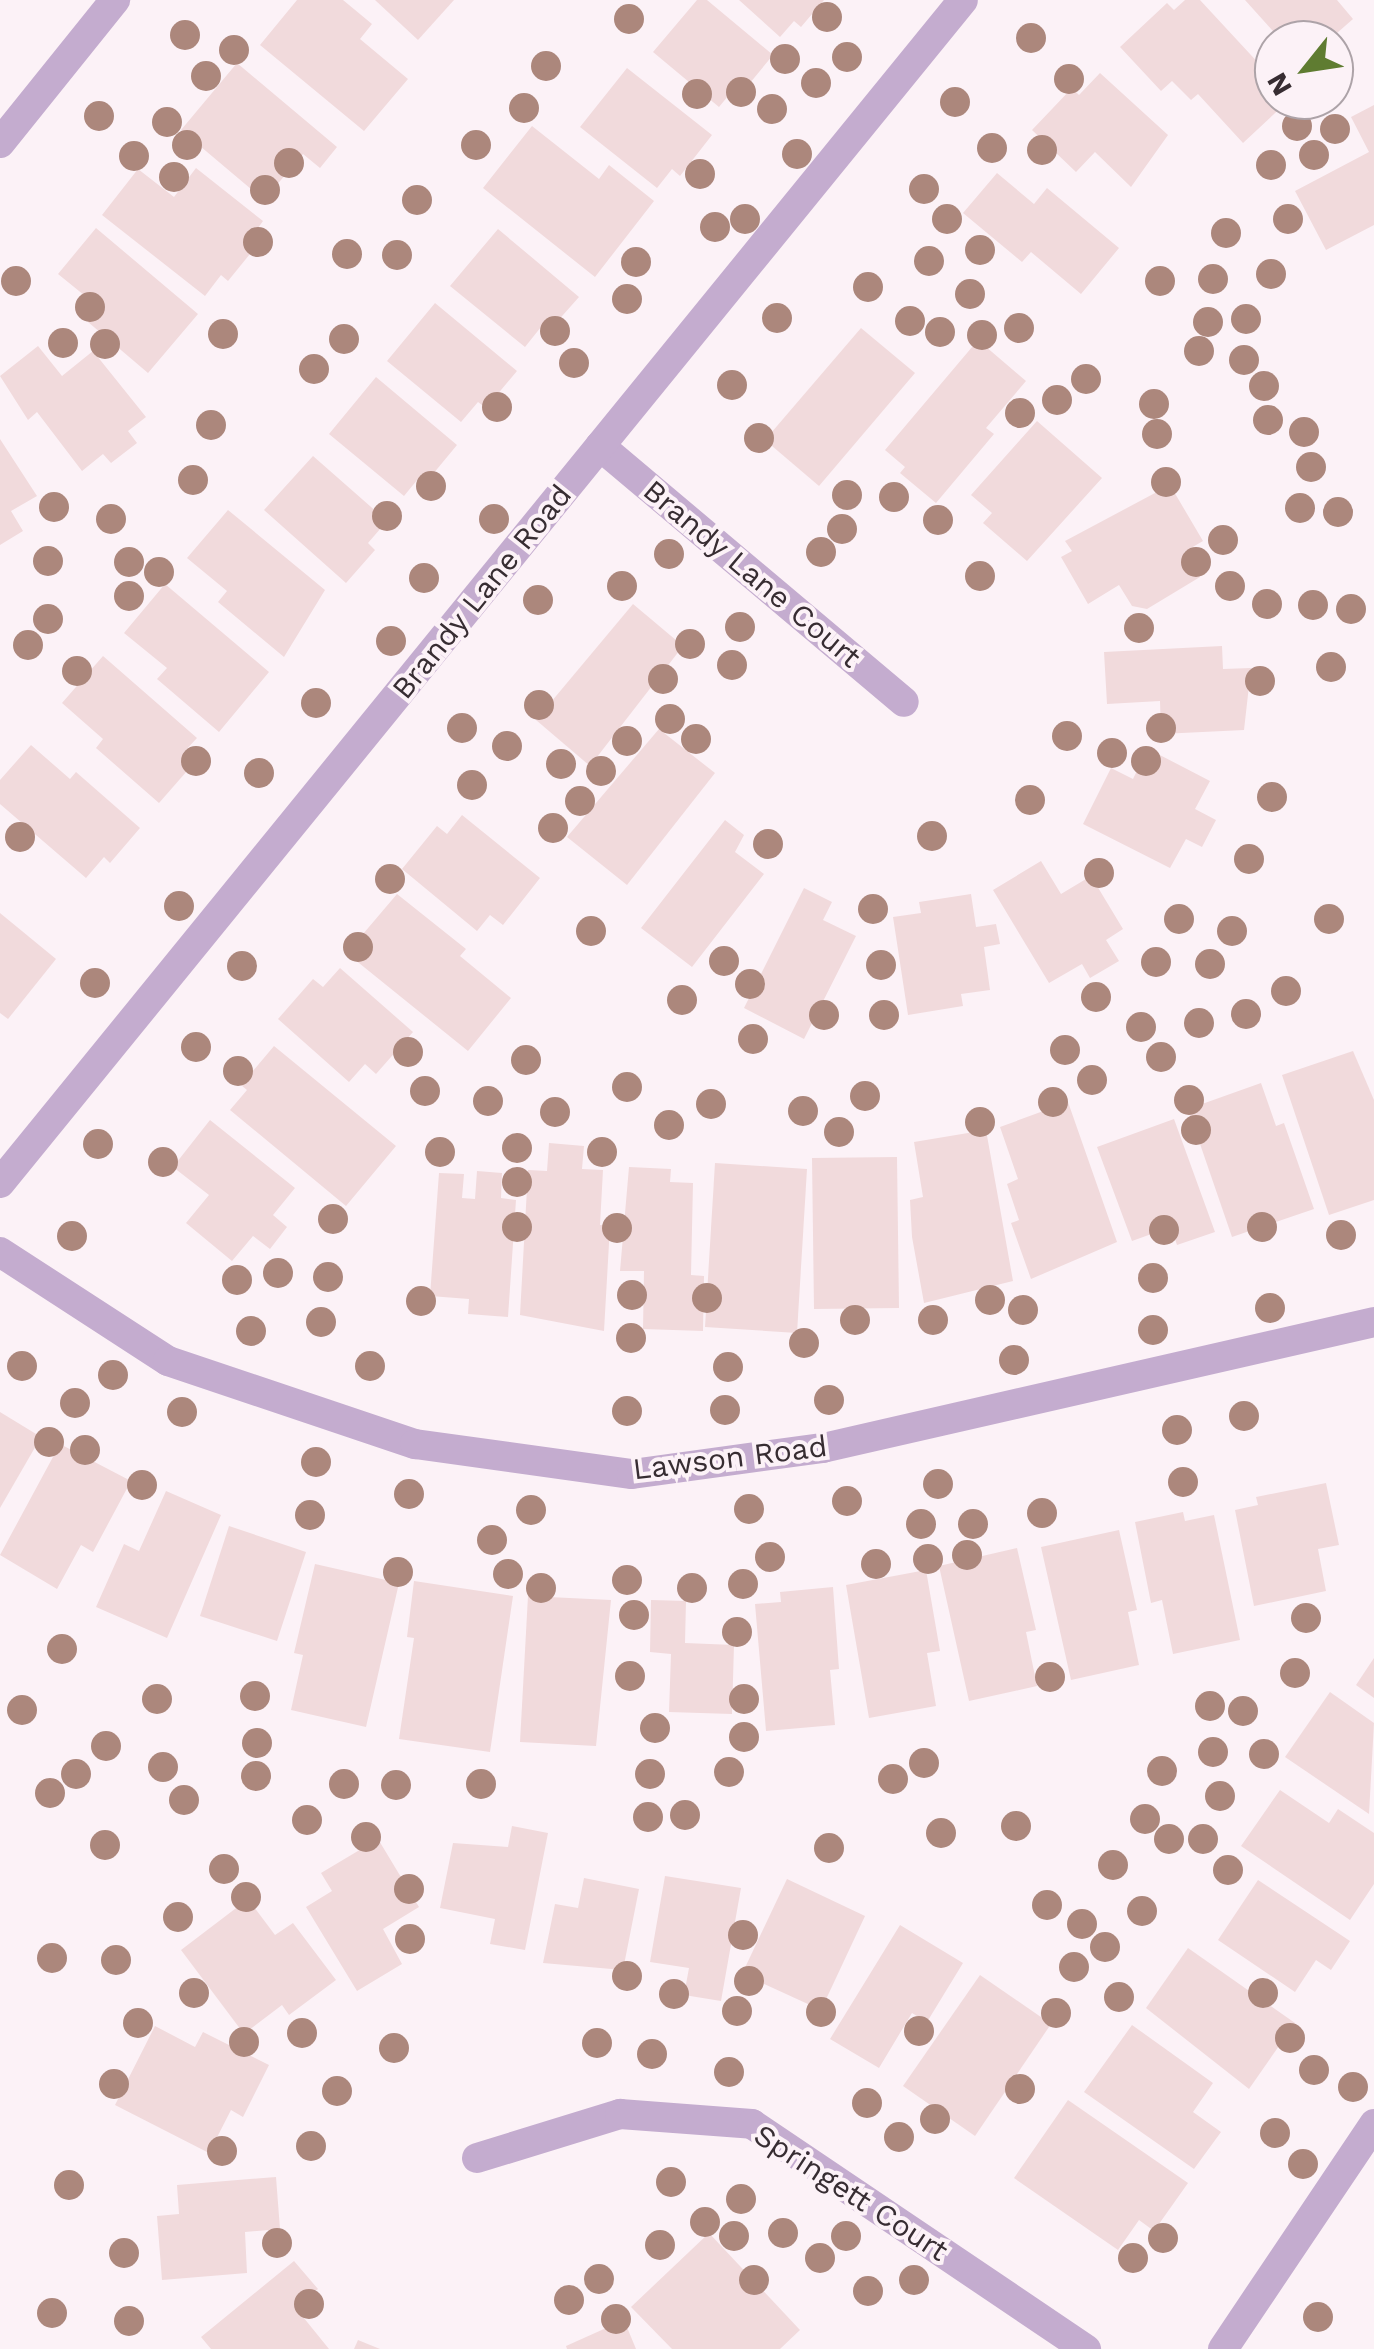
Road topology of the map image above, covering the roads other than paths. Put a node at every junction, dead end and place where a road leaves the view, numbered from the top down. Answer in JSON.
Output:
{"nodes":[{"id":1,"x":115,"y":0,"type":"edge"},
{"id":2,"x":963,"y":0,"type":"edge"},
{"id":3,"x":0,"y":143,"type":"edge"},
{"id":4,"x":600,"y":446,"type":"junction"},
{"id":5,"x":904,"y":702,"type":"dead end"},
{"id":6,"x":0,"y":1183,"type":"edge"},
{"id":7,"x":0,"y":1252,"type":"edge"},
{"id":8,"x":1374,"y":1322,"type":"edge"},
{"id":9,"x":1374,"y":2124,"type":"edge"},
{"id":10,"x":477,"y":2158,"type":"dead end"},
{"id":11,"x":1086,"y":2349,"type":"edge"},
{"id":12,"x":1222,"y":2349,"type":"edge"}],
"edges":[{"from":1,"to":3,"type":"street"},
{"from":2,"to":4,"type":"street","name":"Brandy Lane Road"},
{"from":4,"to":5,"type":"street","name":"Brandy Lane Court"},
{"from":4,"to":6,"type":"street","name":"Brandy Lane Road"},
{"from":7,"to":8,"type":"street","name":"Lawson Road"},
{"from":9,"to":12,"type":"street"},
{"from":10,"to":11,"type":"street","name":"Springett Court"}]}
